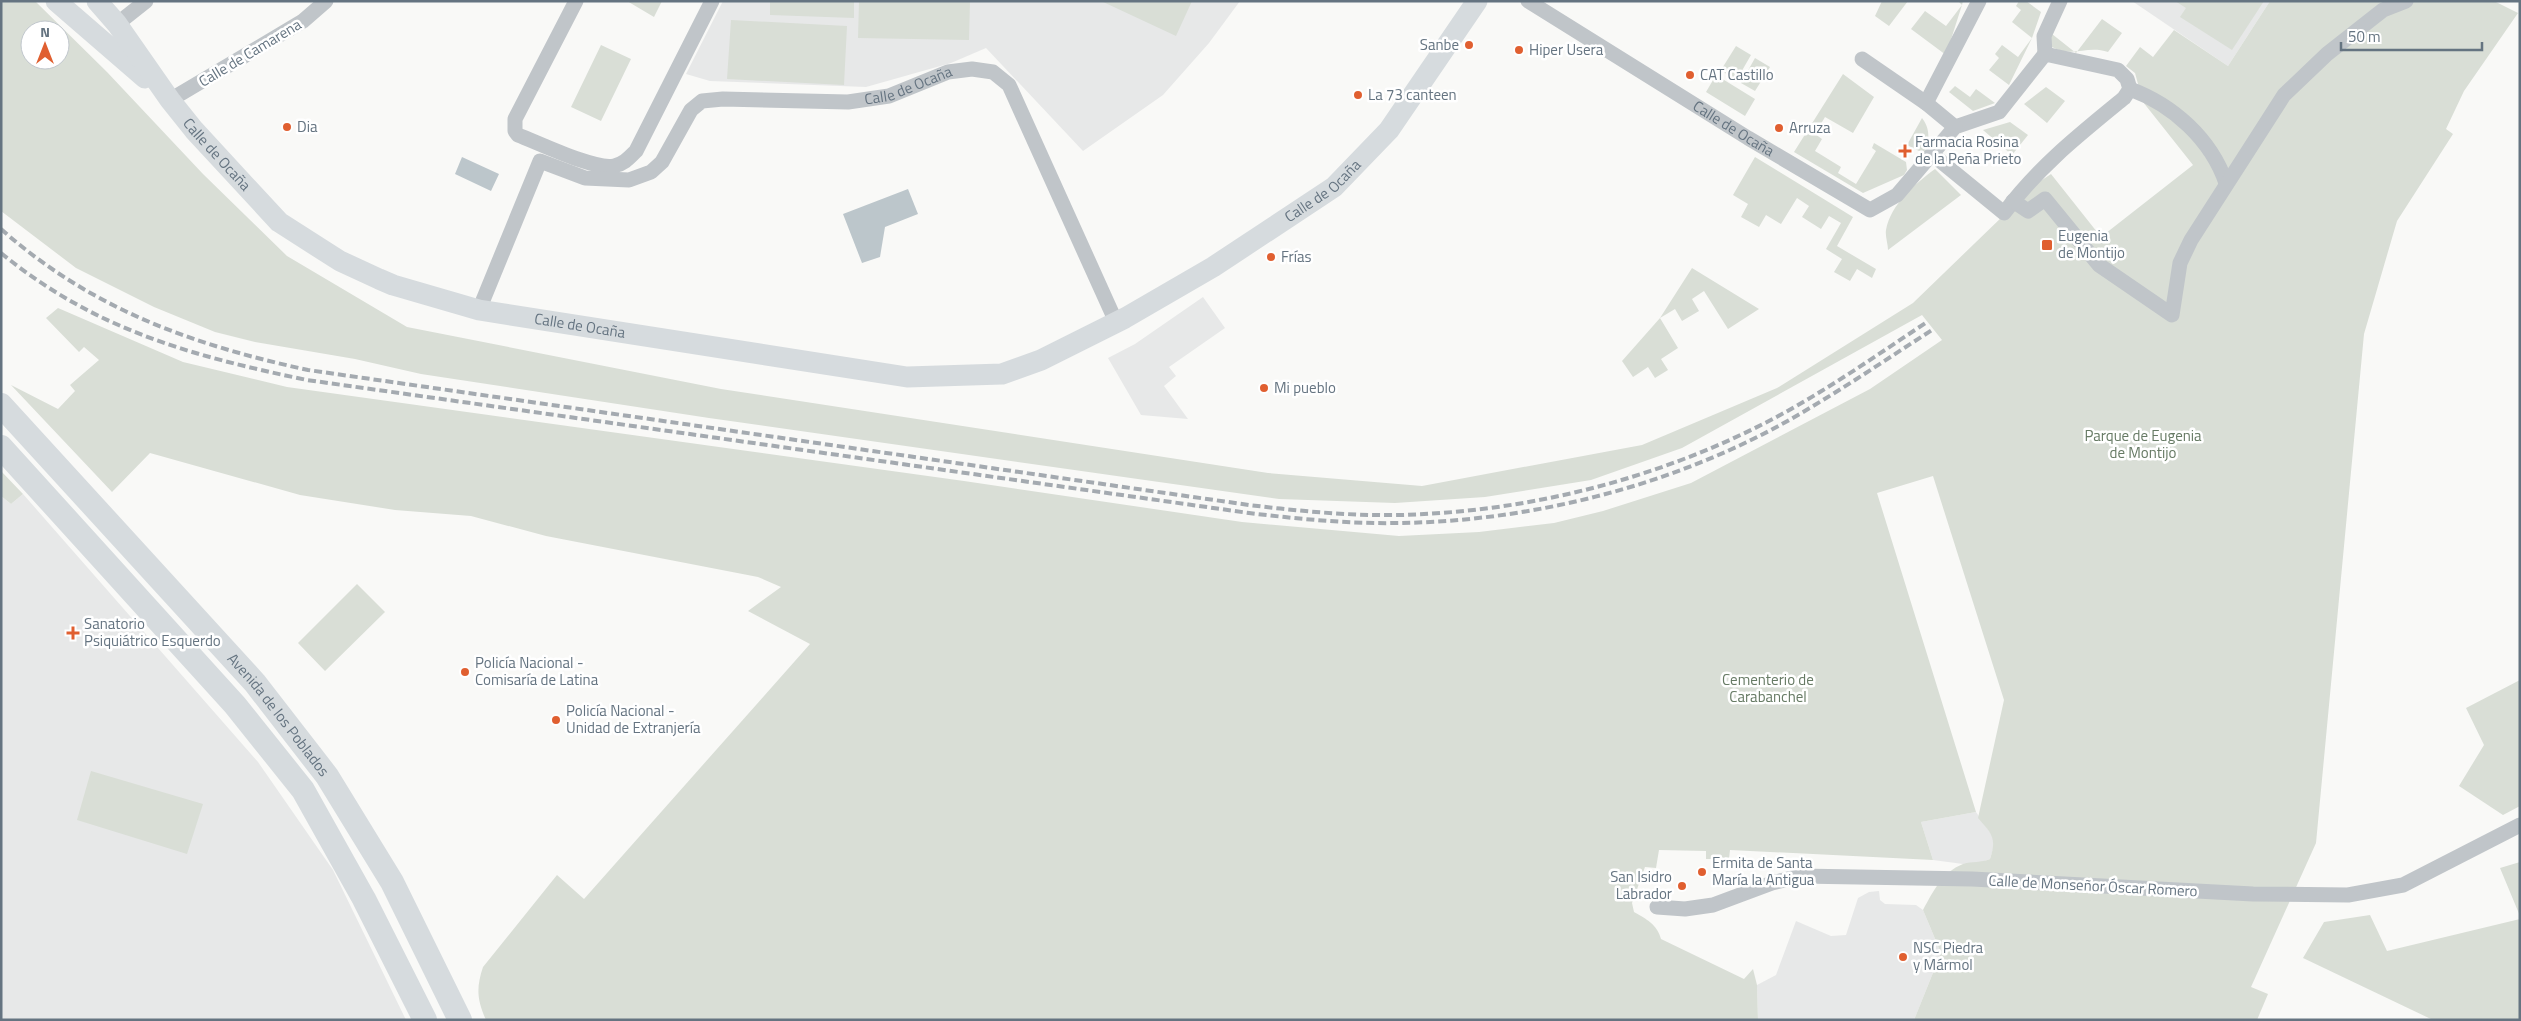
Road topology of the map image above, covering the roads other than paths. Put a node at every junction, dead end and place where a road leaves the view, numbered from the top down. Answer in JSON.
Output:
{"nodes":[{"id":1,"x":56,"y":1,"type":"edge"},
{"id":2,"x":97,"y":1,"type":"edge"},
{"id":3,"x":146,"y":1,"type":"edge"},
{"id":4,"x":326,"y":1,"type":"edge"},
{"id":5,"x":576,"y":1,"type":"edge"},
{"id":6,"x":712,"y":1,"type":"edge"},
{"id":7,"x":1476,"y":1,"type":"edge"},
{"id":8,"x":1528,"y":1,"type":"edge"},
{"id":9,"x":1979,"y":1,"type":"edge"},
{"id":10,"x":2060,"y":1,"type":"edge"},
{"id":11,"x":2406,"y":1,"type":"edge"},
{"id":12,"x":117,"y":24,"type":"junction"},
{"id":13,"x":2045,"y":54,"type":"junction"},
{"id":14,"x":1862,"y":59,"type":"dead end"},
{"id":15,"x":2130,"y":88,"type":"junction"},
{"id":16,"x":170,"y":100,"type":"junction"},
{"id":17,"x":1926,"y":103,"type":"junction"},
{"id":18,"x":1955,"y":127,"type":"junction"},
{"id":19,"x":1933,"y":155,"type":"junction"},
{"id":20,"x":587,"y":162,"type":"junction"},
{"id":21,"x":581,"y":177,"type":"junction"},
{"id":22,"x":2226,"y":183,"type":"junction"},
{"id":23,"x":2013,"y":201,"type":"junction"},
{"id":24,"x":479,"y":310,"type":"junction"},
{"id":25,"x":1116,"y":322,"type":"junction"},
{"id":26,"x":1,"y":405,"type":"edge"},
{"id":27,"x":1,"y":447,"type":"edge"},
{"id":28,"x":2520,"y":825,"type":"edge"},
{"id":29,"x":1657,"y":907,"type":"dead end"},
{"id":30,"x":425,"y":1020,"type":"edge"},
{"id":31,"x":460,"y":1020,"type":"edge"}],
"edges":[{"from":1,"to":16,"type":"street","name":"Calle de Ocaña"},
{"from":2,"to":12,"type":"street","name":"Calle de Ocaña"},
{"from":3,"to":12,"type":"street"},
{"from":4,"to":16,"type":"street","name":"Calle de Camarena"},
{"from":5,"to":20,"type":"street"},
{"from":6,"to":20,"type":"street"},
{"from":7,"to":25,"type":"street","name":"Calle de Ocaña"},
{"from":8,"to":19,"type":"street","name":"Calle de Ocaña"},
{"from":9,"to":17,"type":"street"},
{"from":10,"to":13,"type":"street"},
{"from":11,"to":22,"type":"street"},
{"from":12,"to":16,"type":"street","name":"Calle de Ocaña"},
{"from":13,"to":15,"type":"street"},
{"from":13,"to":18,"type":"street"},
{"from":14,"to":17,"type":"street"},
{"from":15,"to":22,"type":"street"},
{"from":15,"to":23,"type":"street"},
{"from":16,"to":24,"type":"street","name":"Calle de Ocaña"},
{"from":17,"to":18,"type":"street"},
{"from":18,"to":19,"type":"street","name":"Calle de Ocaña"},
{"from":19,"to":23,"type":"street"},
{"from":20,"to":21,"type":"street"},
{"from":21,"to":24,"type":"street","name":"Calle de Ocaña"},
{"from":21,"to":25,"type":"street","name":"Calle de Ocaña"},
{"from":22,"to":23,"type":"street"},
{"from":24,"to":25,"type":"street","name":"Calle de Ocaña"},
{"from":26,"to":31,"type":"main road","name":"Avenida de los Poblados"},
{"from":27,"to":30,"type":"main road","name":"Avenida de los Poblados"},
{"from":28,"to":29,"type":"street","name":"Calle de Monseñor Óscar Romero"}]}
